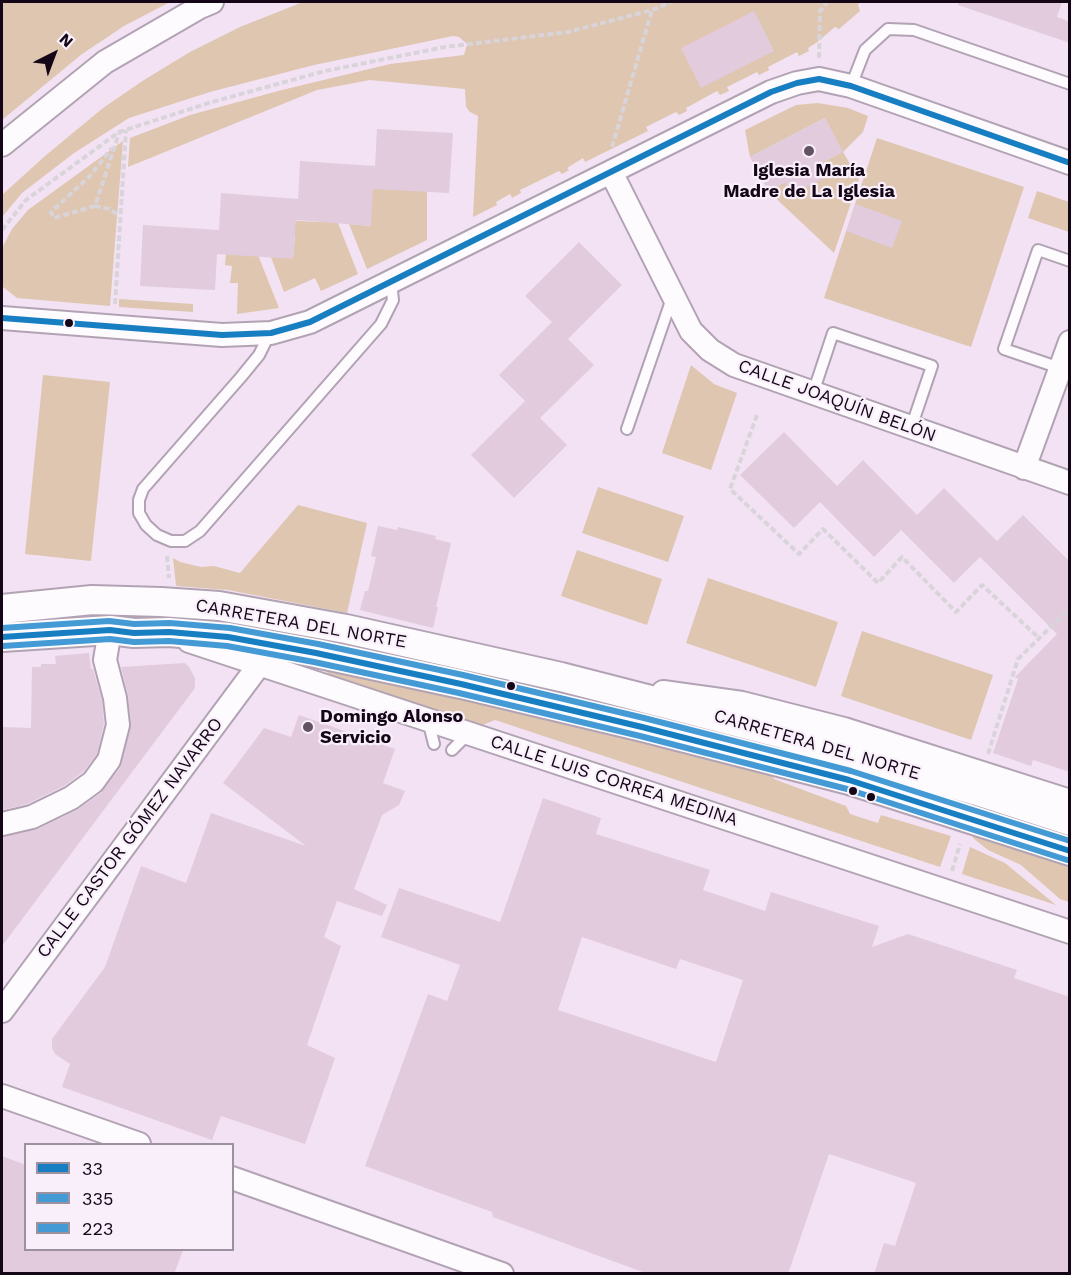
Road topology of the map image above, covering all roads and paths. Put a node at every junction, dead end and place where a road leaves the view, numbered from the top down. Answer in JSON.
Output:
{"nodes":[{"id":1,"x":212,"y":2,"type":"edge"},
{"id":2,"x":671,"y":2,"type":"edge"},
{"id":3,"x":827,"y":2,"type":"edge"},
{"id":4,"x":652,"y":10,"type":"junction"},
{"id":5,"x":819,"y":79,"type":"junction"},
{"id":6,"x":1070,"y":84,"type":"edge"},
{"id":7,"x":851,"y":86,"type":"junction"},
{"id":8,"x":22,"y":129,"type":"junction"},
{"id":9,"x":126,"y":130,"type":"junction"},
{"id":10,"x":119,"y":132,"type":"junction"},
{"id":11,"x":2,"y":145,"type":"edge"},
{"id":12,"x":112,"y":148,"type":"junction"},
{"id":13,"x":2,"y":159,"type":"edge"},
{"id":14,"x":1070,"y":163,"type":"edge"},
{"id":15,"x":611,"y":172,"type":"junction"},
{"id":16,"x":95,"y":206,"type":"junction"},
{"id":17,"x":117,"y":214,"type":"dead end"},
{"id":18,"x":2,"y":231,"type":"edge"},
{"id":19,"x":1070,"y":261,"type":"edge"},
{"id":20,"x":391,"y":281,"type":"junction"},
{"id":21,"x":673,"y":295,"type":"junction"},
{"id":22,"x":2,"y":318,"type":"edge"},
{"id":23,"x":114,"y":326,"type":"junction"},
{"id":24,"x":270,"y":333,"type":"junction"},
{"id":25,"x":1070,"y":342,"type":"edge"},
{"id":26,"x":1060,"y":368,"type":"junction"},
{"id":27,"x":813,"y":393,"type":"junction"},
{"id":28,"x":757,"y":415,"type":"dead end"},
{"id":29,"x":911,"y":428,"type":"junction"},
{"id":30,"x":627,"y":429,"type":"dead end"},
{"id":31,"x":1024,"y":468,"type":"junction"},
{"id":32,"x":1070,"y":483,"type":"edge"},
{"id":33,"x":1070,"y":608,"type":"edge"},
{"id":34,"x":2,"y":609,"type":"edge"},
{"id":35,"x":110,"y":630,"type":"junction"},
{"id":36,"x":158,"y":632,"type":"junction"},
{"id":37,"x":2,"y":637,"type":"edge"},
{"id":38,"x":1039,"y":638,"type":"junction"},
{"id":39,"x":259,"y":665,"type":"junction"},
{"id":40,"x":561,"y":677,"type":"junction"},
{"id":41,"x":428,"y":720,"type":"junction"},
{"id":42,"x":469,"y":733,"type":"junction"},
{"id":43,"x":434,"y":744,"type":"dead end"},
{"id":44,"x":452,"y":750,"type":"dead end"},
{"id":45,"x":983,"y":772,"type":"junction"},
{"id":46,"x":1070,"y":801,"type":"edge"},
{"id":47,"x":1070,"y":821,"type":"edge"},
{"id":48,"x":2,"y":824,"type":"edge"},
{"id":49,"x":960,"y":844,"type":"dead end"},
{"id":50,"x":1070,"y":851,"type":"edge"},
{"id":51,"x":952,"y":872,"type":"dead end"},
{"id":52,"x":1070,"y":932,"type":"edge"},
{"id":53,"x":2,"y":1011,"type":"edge"},
{"id":54,"x":2,"y":1096,"type":"edge"},
{"id":55,"x":136,"y":1143,"type":"edge"},
{"id":56,"x":234,"y":1179,"type":"edge"},
{"id":57,"x":502,"y":1274,"type":"edge"}],
"edges":[{"from":1,"to":8,"type":"street"},
{"from":2,"to":4,"type":"path"},
{"from":3,"to":5,"type":"path"},
{"from":4,"to":9,"type":"path"},
{"from":4,"to":15,"type":"path"},
{"from":5,"to":7,"type":"street"},
{"from":5,"to":15,"type":"street"},
{"from":6,"to":7,"type":"lane"},
{"from":7,"to":14,"type":"street"},
{"from":8,"to":11,"type":"street"},
{"from":8,"to":13,"type":"street"},
{"from":9,"to":10,"type":"path"},
{"from":9,"to":23,"type":"path"},
{"from":10,"to":12,"type":"path"},
{"from":10,"to":18,"type":"path"},
{"from":12,"to":16,"type":"path"},
{"from":12,"to":16,"type":"path"},
{"from":15,"to":20,"type":"street"},
{"from":15,"to":21,"type":"street","name":"CALLE JOAQUÍN BELÓN"},
{"from":16,"to":17,"type":"path"},
{"from":19,"to":26,"type":"lane"},
{"from":20,"to":24,"type":"street"},
{"from":20,"to":24,"type":"lane"},
{"from":21,"to":27,"type":"street","name":"CALLE JOAQUÍN BELÓN"},
{"from":21,"to":30,"type":"lane"},
{"from":22,"to":23,"type":"street"},
{"from":23,"to":24,"type":"street"},
{"from":25,"to":26,"type":"street"},
{"from":26,"to":31,"type":"street"},
{"from":27,"to":29,"type":"street","name":"CALLE JOAQUÍN BELÓN"},
{"from":27,"to":29,"type":"lane"},
{"from":28,"to":38,"type":"path"},
{"from":29,"to":31,"type":"street","name":"CALLE JOAQUÍN BELÓN"},
{"from":31,"to":32,"type":"street","name":"CALLE JOAQUÍN BELÓN"},
{"from":33,"to":38,"type":"path"},
{"from":34,"to":40,"type":"street","name":"CARRETERA DEL NORTE"},
{"from":35,"to":36,"type":"street","name":"CARRETERA DEL NORTE"},
{"from":35,"to":37,"type":"street","name":"CARRETERA DEL NORTE"},
{"from":35,"to":48,"type":"street"},
{"from":36,"to":39,"type":"street","name":"CALLE LUIS CORREA MEDINA"},
{"from":36,"to":50,"type":"street","name":"CARRETERA DEL NORTE"},
{"from":38,"to":45,"type":"path"},
{"from":39,"to":41,"type":"street","name":"CALLE LUIS CORREA MEDINA"},
{"from":39,"to":53,"type":"street","name":"CALLE CASTOR GÓMEZ NAVARRO"},
{"from":40,"to":45,"type":"street","name":"CARRETERA DEL NORTE"},
{"from":40,"to":47,"type":"street","name":"CARRETERA DEL NORTE"},
{"from":41,"to":42,"type":"street","name":"CALLE LUIS CORREA MEDINA"},
{"from":41,"to":43,"type":"lane"},
{"from":42,"to":44,"type":"lane"},
{"from":42,"to":52,"type":"street","name":"CALLE LUIS CORREA MEDINA"},
{"from":45,"to":46,"type":"street","name":"CARRETERA DEL NORTE"},
{"from":49,"to":51,"type":"path"},
{"from":54,"to":55,"type":"street"},
{"from":56,"to":57,"type":"street"}]}
